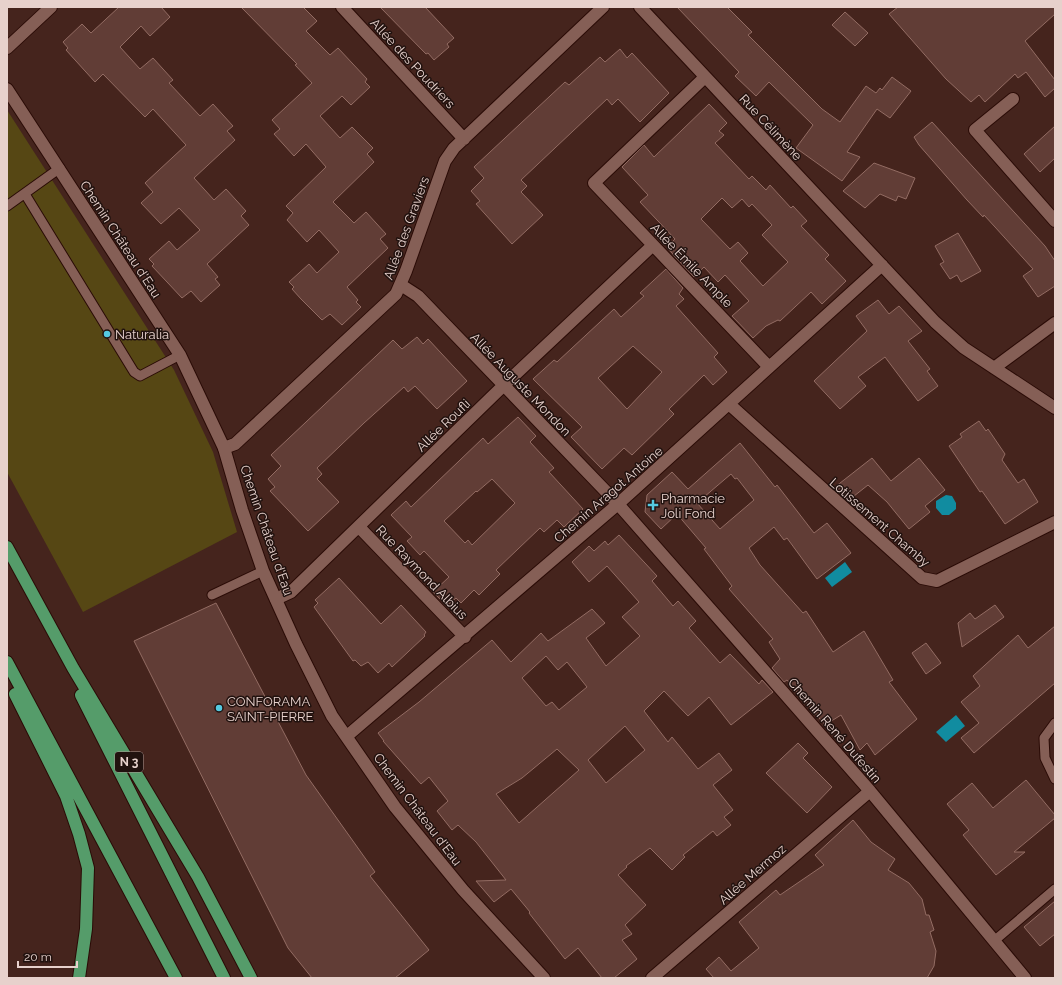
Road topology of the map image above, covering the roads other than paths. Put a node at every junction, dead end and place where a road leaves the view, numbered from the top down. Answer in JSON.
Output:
{"nodes":[{"id":1,"x":51,"y":7,"type":"edge"},
{"id":2,"x":342,"y":7,"type":"edge"},
{"id":3,"x":603,"y":7,"type":"edge"},
{"id":4,"x":640,"y":7,"type":"edge"},
{"id":5,"x":7,"y":48,"type":"edge"},
{"id":6,"x":705,"y":77,"type":"junction"},
{"id":7,"x":7,"y":89,"type":"edge"},
{"id":8,"x":1012,"y":99,"type":"dead end"},
{"id":9,"x":464,"y":139,"type":"junction"},
{"id":10,"x":60,"y":168,"type":"junction"},
{"id":11,"x":25,"y":194,"type":"junction"},
{"id":12,"x":7,"y":206,"type":"edge"},
{"id":13,"x":1055,"y":221,"type":"edge"},
{"id":14,"x":653,"y":245,"type":"junction"},
{"id":15,"x":882,"y":265,"type":"junction"},
{"id":16,"x":401,"y":284,"type":"junction"},
{"id":17,"x":1055,"y":323,"type":"edge"},
{"id":18,"x":180,"y":355,"type":"junction"},
{"id":19,"x":769,"y":367,"type":"junction"},
{"id":20,"x":994,"y":368,"type":"junction"},
{"id":21,"x":503,"y":386,"type":"junction"},
{"id":22,"x":729,"y":404,"type":"junction"},
{"id":23,"x":1055,"y":408,"type":"edge"},
{"id":24,"x":224,"y":448,"type":"junction"},
{"id":25,"x":618,"y":504,"type":"junction"},
{"id":26,"x":1055,"y":522,"type":"edge"},
{"id":27,"x":359,"y":527,"type":"junction"},
{"id":28,"x":7,"y":547,"type":"edge"},
{"id":29,"x":7,"y":550,"type":"edge"},
{"id":30,"x":263,"y":571,"type":"junction"},
{"id":31,"x":212,"y":595,"type":"dead end"},
{"id":32,"x":276,"y":599,"type":"junction"},
{"id":33,"x":465,"y":637,"type":"junction"},
{"id":34,"x":7,"y":662,"type":"edge"},
{"id":35,"x":7,"y":678,"type":"edge"},
{"id":36,"x":1055,"y":723,"type":"edge"},
{"id":37,"x":347,"y":736,"type":"junction"},
{"id":38,"x":1055,"y":779,"type":"edge"},
{"id":39,"x":870,"y":791,"type":"junction"},
{"id":40,"x":1055,"y":889,"type":"edge"},
{"id":41,"x":994,"y":941,"type":"junction"},
{"id":42,"x":79,"y":978,"type":"edge"},
{"id":43,"x":176,"y":978,"type":"edge"},
{"id":44,"x":224,"y":978,"type":"edge"},
{"id":45,"x":251,"y":978,"type":"edge"},
{"id":46,"x":544,"y":978,"type":"edge"},
{"id":47,"x":652,"y":978,"type":"edge"},
{"id":48,"x":1025,"y":978,"type":"edge"}],
"edges":[{"from":1,"to":5,"type":"street"},
{"from":2,"to":9,"type":"street","name":"Allée des Poudriers"},
{"from":3,"to":9,"type":"street","name":"Allée des Graviers"},
{"from":4,"to":6,"type":"street","name":"Rue Célimène"},
{"from":6,"to":14,"type":"street","name":"Allée Émile Ample"},
{"from":6,"to":15,"type":"street","name":"Rue Célimène"},
{"from":7,"to":10,"type":"street","name":"Chemin Château d'Eau"},
{"from":8,"to":13,"type":"street"},
{"from":9,"to":16,"type":"street","name":"Allée des Graviers"},
{"from":10,"to":11,"type":"lane"},
{"from":10,"to":18,"type":"street","name":"Chemin Château d'Eau"},
{"from":11,"to":12,"type":"lane"},
{"from":11,"to":18,"type":"lane"},
{"from":14,"to":19,"type":"street","name":"Allée Émile Ample"},
{"from":14,"to":21,"type":"street","name":"Allée Roufli"},
{"from":15,"to":19,"type":"street","name":"Chemin Aragot Antoine"},
{"from":15,"to":20,"type":"street","name":"Rue Célimène"},
{"from":16,"to":21,"type":"street","name":"Allée Auguste Mondon"},
{"from":16,"to":24,"type":"street","name":"Allée des Graviers"},
{"from":17,"to":20,"type":"street"},
{"from":18,"to":24,"type":"street","name":"Chemin Château d'Eau"},
{"from":19,"to":22,"type":"street","name":"Chemin Aragot Antoine"},
{"from":20,"to":23,"type":"street","name":"Rue Célimène"},
{"from":21,"to":25,"type":"street","name":"Allée Auguste Mondon"},
{"from":21,"to":27,"type":"street","name":"Allée Roufli"},
{"from":22,"to":25,"type":"street","name":"Chemin Aragot Antoine"},
{"from":22,"to":26,"type":"street","name":"Lotissement Chamby"},
{"from":24,"to":30,"type":"street","name":"Chemin Château d'Eau"},
{"from":25,"to":33,"type":"street","name":"Chemin Aragot Antoine"},
{"from":25,"to":39,"type":"street","name":"Chemin René Dufestin"},
{"from":27,"to":32,"type":"street","name":"Allée Roufli"},
{"from":27,"to":33,"type":"street","name":"Rue Raymond Albius"},
{"from":28,"to":45,"type":"highway","number":"N 3"},
{"from":29,"to":44,"type":"highway","number":"N 3"},
{"from":30,"to":31,"type":"lane"},
{"from":30,"to":32,"type":"street","name":"Chemin Château d'Eau"},
{"from":32,"to":37,"type":"street","name":"Chemin Château d'Eau"},
{"from":33,"to":37,"type":"street","name":"Chemin Aragot Antoine"},
{"from":34,"to":43,"type":"highway"},
{"from":35,"to":42,"type":"highway"},
{"from":36,"to":38,"type":"lane"},
{"from":37,"to":46,"type":"street","name":"Chemin Château d'Eau"},
{"from":39,"to":41,"type":"street","name":"Chemin René Dufestin"},
{"from":39,"to":47,"type":"street","name":"Allée Mermoz"},
{"from":40,"to":41,"type":"lane"},
{"from":41,"to":48,"type":"street","name":"Chemin René Dufestin"}]}
